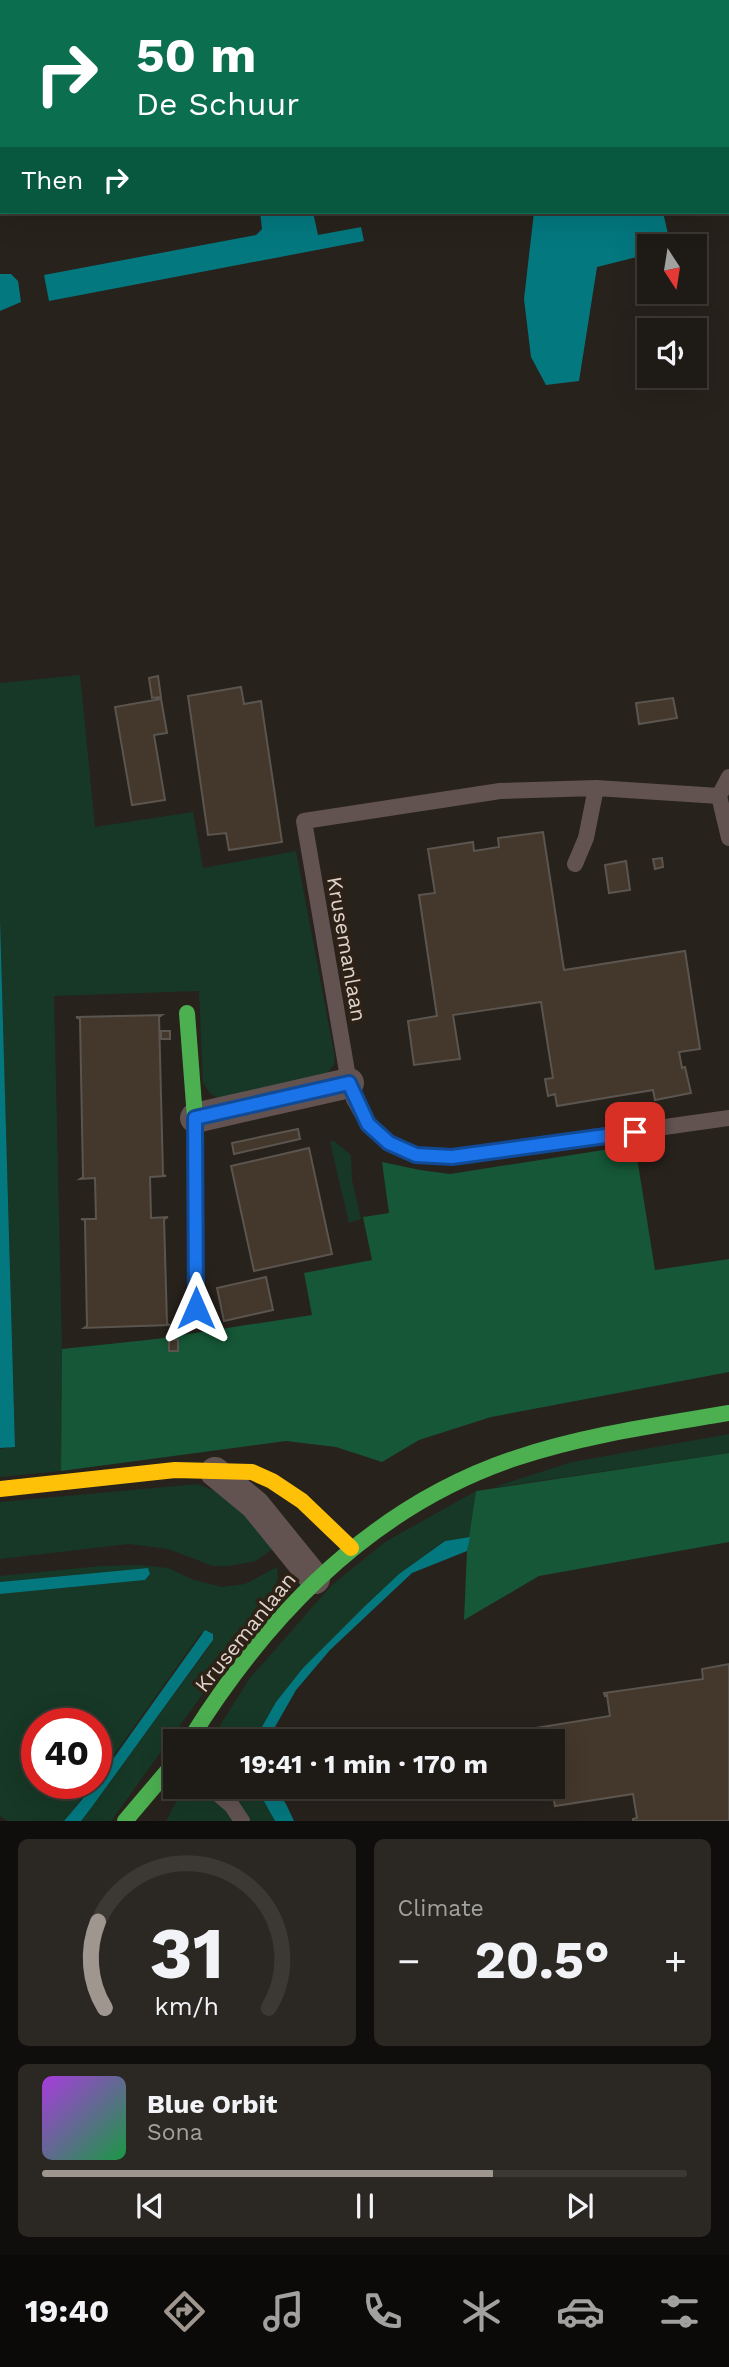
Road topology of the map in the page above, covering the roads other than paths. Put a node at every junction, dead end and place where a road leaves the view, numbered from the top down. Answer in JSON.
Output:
{"nodes":[{"id":1,"x":729,"y":777,"type":"edge"},
{"id":2,"x":596,"y":788,"type":"junction"},
{"id":3,"x":719,"y":796,"type":"junction"},
{"id":4,"x":729,"y":838,"type":"edge"},
{"id":5,"x":575,"y":864,"type":"dead end"},
{"id":6,"x":187,"y":1013,"type":"dead end"},
{"id":7,"x":349,"y":1083,"type":"junction"},
{"id":8,"x":195,"y":1118,"type":"junction"},
{"id":9,"x":729,"y":1118,"type":"edge"},
{"id":10,"x":196,"y":1308,"type":"dead end"},
{"id":11,"x":729,"y":1413,"type":"edge"},
{"id":12,"x":215,"y":1472,"type":"junction"},
{"id":13,"x":0,"y":1489,"type":"edge"},
{"id":14,"x":351,"y":1548,"type":"junction"},
{"id":15,"x":316,"y":1579,"type":"junction"},
{"id":16,"x":197,"y":1729,"type":"edge"},
{"id":17,"x":163,"y":1777,"type":"edge"},
{"id":18,"x":163,"y":1791,"type":"edge"},
{"id":19,"x":224,"y":1799,"type":"edge"},
{"id":20,"x":155,"y":1810,"type":"dead end"},
{"id":21,"x":125,"y":1821,"type":"edge"},
{"id":22,"x":242,"y":1821,"type":"edge"}],
"edges":[{"from":1,"to":3,"type":"lane"},
{"from":2,"to":3,"type":"lane","name":"Krusemanlaan"},
{"from":2,"to":5,"type":"lane"},
{"from":2,"to":7,"type":"lane","name":"Krusemanlaan"},
{"from":3,"to":4,"type":"lane"},
{"from":6,"to":8,"type":"main road"},
{"from":7,"to":8,"type":"street"},
{"from":7,"to":9,"type":"lane","name":"Krusemanlaan"},
{"from":8,"to":10,"type":"main road"},
{"from":11,"to":14,"type":"main road","name":"Krusemanlaan"},
{"from":12,"to":13,"type":"main road"},
{"from":12,"to":14,"type":"main road"},
{"from":12,"to":15,"type":"street"},
{"from":14,"to":15,"type":"main road","name":"Krusemanlaan"},
{"from":15,"to":16,"type":"main road","name":"Krusemanlaan"},
{"from":17,"to":21,"type":"main road"},
{"from":18,"to":20,"type":"main road"},
{"from":19,"to":22,"type":"lane"}]}
